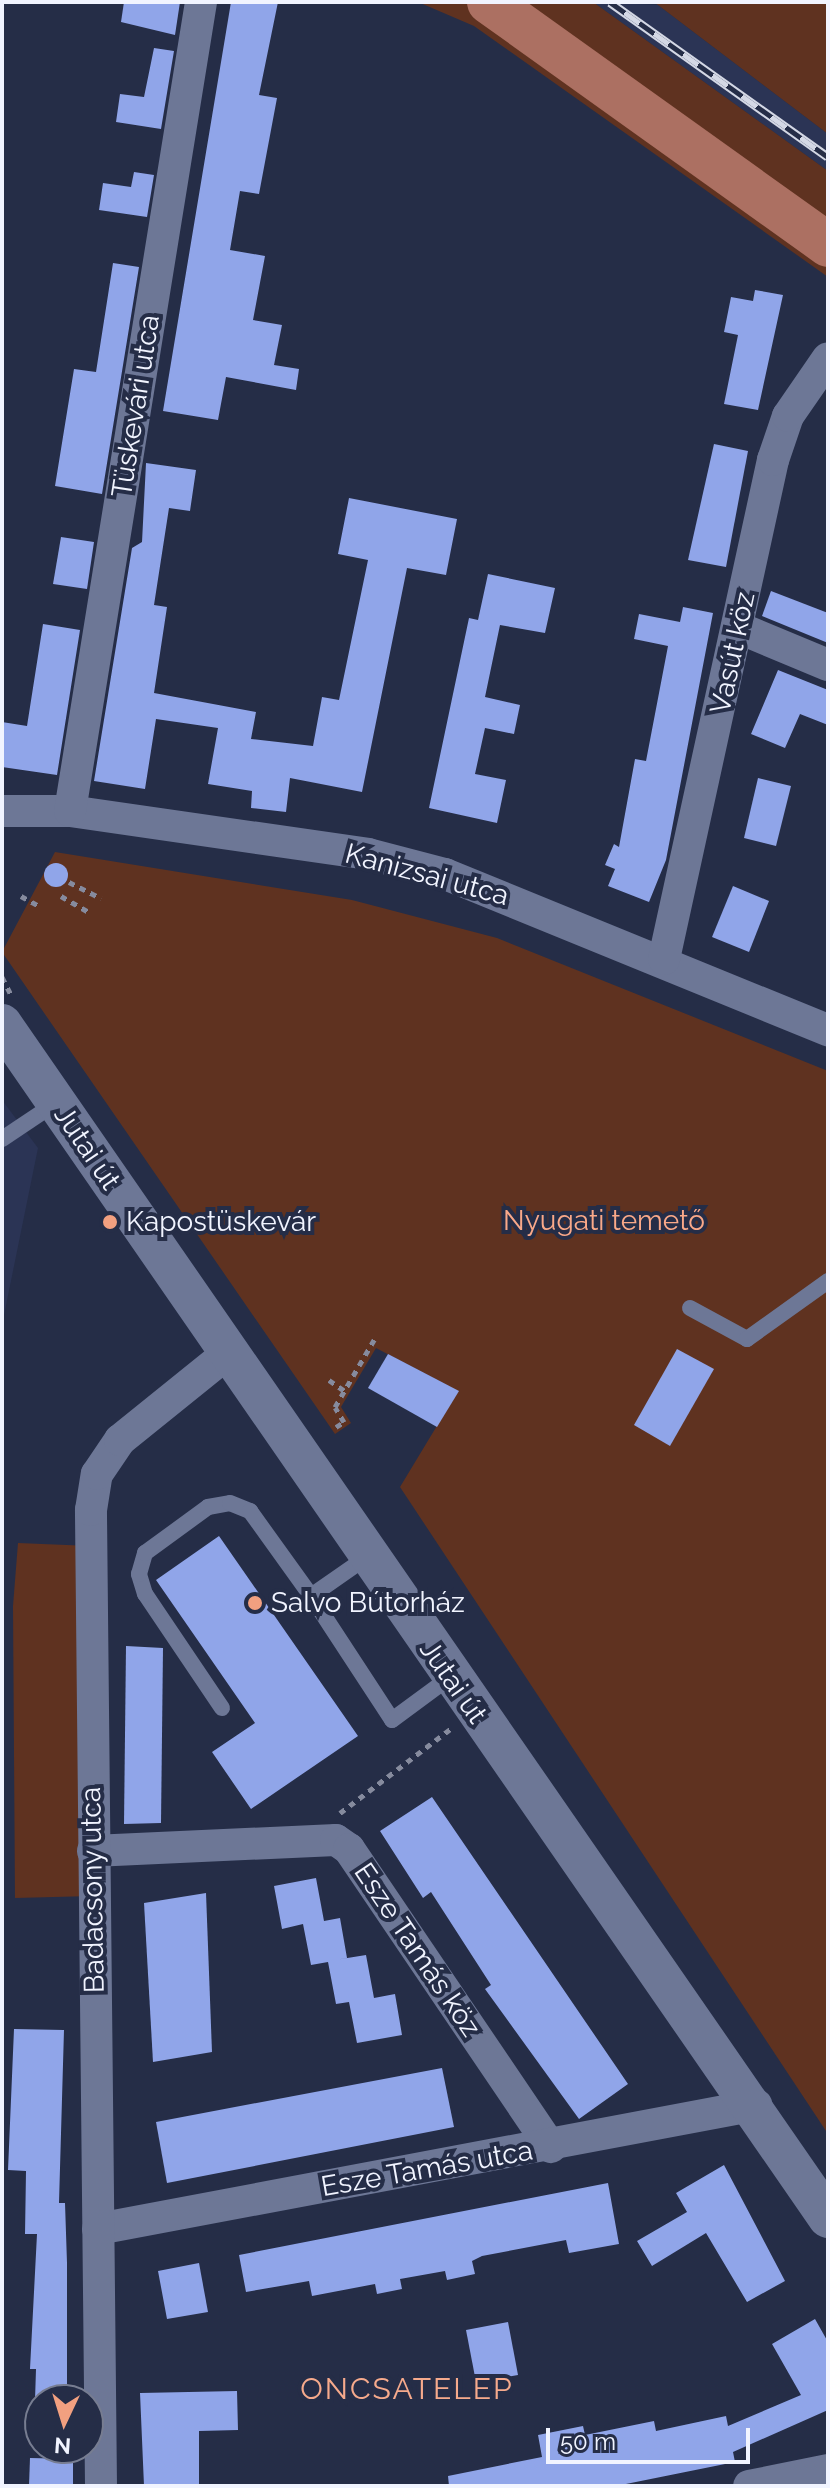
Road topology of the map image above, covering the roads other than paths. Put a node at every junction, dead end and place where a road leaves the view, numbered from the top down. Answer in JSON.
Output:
{"nodes":[{"id":1,"x":201,"y":2,"type":"edge"},
{"id":2,"x":489,"y":2,"type":"edge"},
{"id":3,"x":828,"y":245,"type":"edge"},
{"id":4,"x":828,"y":358,"type":"edge"},
{"id":5,"x":739,"y":628,"type":"junction"},
{"id":6,"x":828,"y":665,"type":"edge"},
{"id":7,"x":2,"y":810,"type":"edge"},
{"id":8,"x":70,"y":811,"type":"junction"},
{"id":9,"x":664,"y":959,"type":"junction"},
{"id":10,"x":828,"y":1030,"type":"edge"},
{"id":11,"x":4,"y":1033,"type":"edge"},
{"id":12,"x":56,"y":1103,"type":"junction"},
{"id":13,"x":2,"y":1139,"type":"edge"},
{"id":14,"x":828,"y":1281,"type":"edge"},
{"id":15,"x":690,"y":1308,"type":"dead end"},
{"id":16,"x":228,"y":1353,"type":"junction"},
{"id":17,"x":367,"y":1557,"type":"junction"},
{"id":18,"x":311,"y":1596,"type":"junction"},
{"id":19,"x":449,"y":1678,"type":"junction"},
{"id":20,"x":222,"y":1708,"type":"dead end"},
{"id":21,"x":93,"y":1851,"type":"junction"},
{"id":22,"x":756,"y":2105,"type":"junction"},
{"id":23,"x":551,"y":2147,"type":"junction"},
{"id":24,"x":828,"y":2218,"type":"edge"},
{"id":25,"x":98,"y":2229,"type":"junction"},
{"id":26,"x":828,"y":2470,"type":"edge"},
{"id":27,"x":101,"y":2486,"type":"edge"},
{"id":28,"x":749,"y":2486,"type":"edge"}],
"edges":[{"from":1,"to":8,"type":"street","name":"Tüskevári utca"},
{"from":2,"to":3,"type":"main road"},
{"from":4,"to":5,"type":"street","name":"Vasút köz"},
{"from":5,"to":6,"type":"street"},
{"from":5,"to":9,"type":"street","name":"Vasút köz"},
{"from":7,"to":8,"type":"street","name":"Kanizsai utca"},
{"from":8,"to":9,"type":"street","name":"Kanizsai utca"},
{"from":9,"to":10,"type":"street","name":"Kanizsai utca"},
{"from":11,"to":12,"type":"street","name":"Jutai út"},
{"from":12,"to":13,"type":"lane"},
{"from":12,"to":16,"type":"street","name":"Jutai út"},
{"from":14,"to":15,"type":"lane"},
{"from":16,"to":17,"type":"street","name":"Jutai út"},
{"from":16,"to":21,"type":"street","name":"Badacsony utca"},
{"from":17,"to":18,"type":"lane"},
{"from":17,"to":19,"type":"street","name":"Jutai út"},
{"from":18,"to":19,"type":"lane"},
{"from":18,"to":20,"type":"lane"},
{"from":19,"to":22,"type":"street","name":"Jutai út"},
{"from":21,"to":23,"type":"street","name":"Esze Tamás köz"},
{"from":21,"to":25,"type":"street","name":"Badacsony utca"},
{"from":22,"to":23,"type":"street","name":"Esze Tamás utca"},
{"from":22,"to":24,"type":"street","name":"Jutai út"},
{"from":23,"to":25,"type":"street","name":"Esze Tamás utca"},
{"from":25,"to":27,"type":"street","name":"Badacsony utca"},
{"from":26,"to":28,"type":"street"}]}
